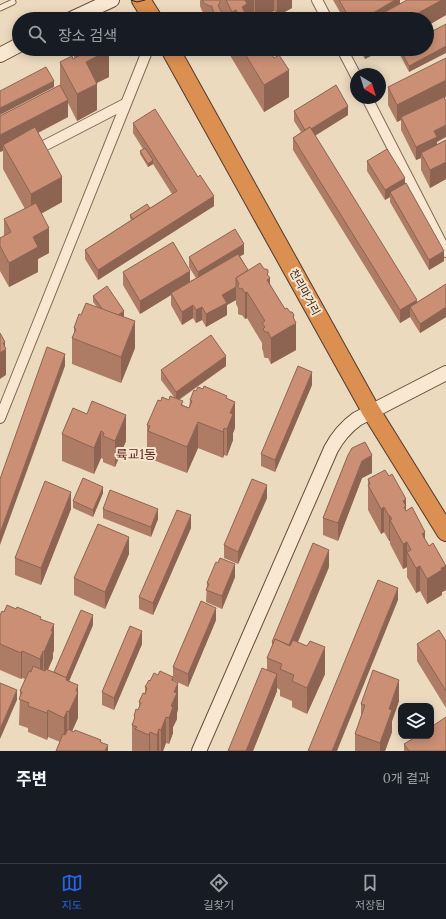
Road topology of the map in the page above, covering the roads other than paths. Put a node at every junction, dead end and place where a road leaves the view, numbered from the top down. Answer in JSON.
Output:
{"nodes":[{"id":1,"x":112,"y":0,"type":"edge"},
{"id":2,"x":141,"y":0,"type":"edge"},
{"id":3,"x":317,"y":0,"type":"edge"},
{"id":4,"x":13,"y":2,"type":"dead end"},
{"id":5,"x":0,"y":8,"type":"edge"},
{"id":6,"x":86,"y":12,"type":"edge"},
{"id":7,"x":148,"y":12,"type":"edge"},
{"id":8,"x":323,"y":12,"type":"edge"},
{"id":9,"x":12,"y":49,"type":"edge"},
{"id":10,"x":0,"y":55,"type":"edge"},
{"id":11,"x":145,"y":56,"type":"edge"},
{"id":12,"x":174,"y":56,"type":"edge"},
{"id":13,"x":346,"y":56,"type":"edge"},
{"id":14,"x":352,"y":68,"type":"edge"},
{"id":15,"x":125,"y":104,"type":"junction"},
{"id":16,"x":370,"y":104,"type":"edge"},
{"id":17,"x":28,"y":154,"type":"edge"},
{"id":18,"x":446,"y":252,"type":"edge"},
{"id":19,"x":446,"y":373,"type":"edge"},
{"id":20,"x":371,"y":411,"type":"junction"},
{"id":21,"x":0,"y":418,"type":"edge"},
{"id":22,"x":446,"y":532,"type":"edge"},
{"id":23,"x":199,"y":751,"type":"edge"}],
"edges":[{"from":1,"to":6,"type":"street"},
{"from":2,"to":7,"type":"highway"},
{"from":3,"to":8,"type":"street"},
{"from":4,"to":5,"type":"lane"},
{"from":9,"to":10,"type":"street"},
{"from":11,"to":15,"type":"street"},
{"from":12,"to":20,"type":"highway","name":"천리마거리"},
{"from":13,"to":14,"type":"street"},
{"from":15,"to":17,"type":"street"},
{"from":15,"to":21,"type":"street"},
{"from":16,"to":18,"type":"street"},
{"from":19,"to":20,"type":"street"},
{"from":20,"to":22,"type":"highway","name":"천리마거리"},
{"from":20,"to":23,"type":"street"}]}
